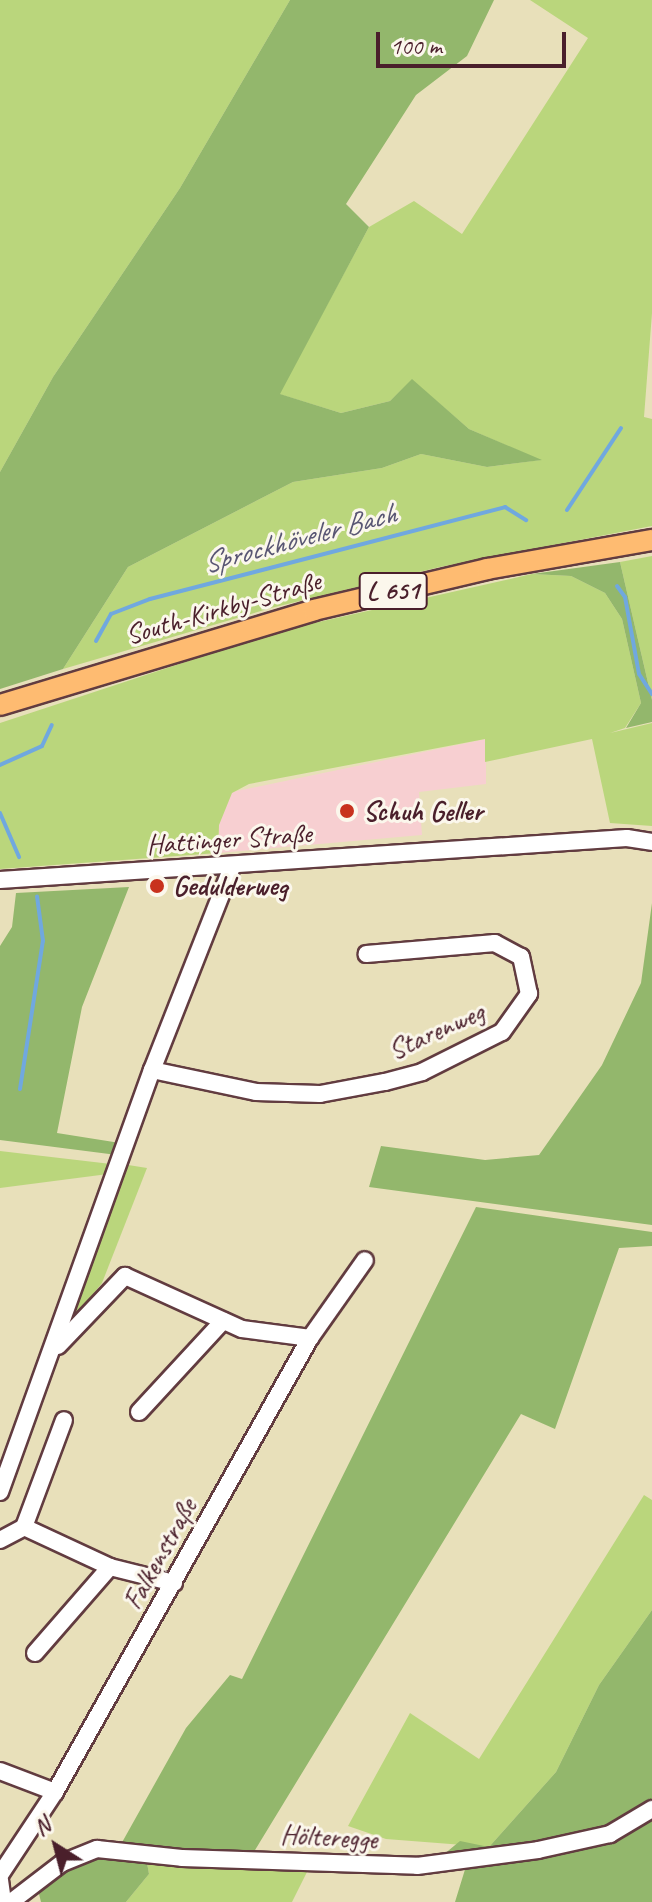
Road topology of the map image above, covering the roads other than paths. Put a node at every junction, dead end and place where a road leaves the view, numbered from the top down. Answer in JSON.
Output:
{"nodes":[{"id":1,"x":652,"y":540,"type":"edge"},
{"id":2,"x":0,"y":705,"type":"edge"},
{"id":3,"x":652,"y":842,"type":"edge"},
{"id":4,"x":232,"y":867,"type":"junction"},
{"id":5,"x":0,"y":880,"type":"edge"},
{"id":6,"x":366,"y":954,"type":"dead end"},
{"id":7,"x":152,"y":1070,"type":"junction"},
{"id":8,"x":365,"y":1260,"type":"dead end"},
{"id":9,"x":223,"y":1321,"type":"junction"},
{"id":10,"x":310,"y":1338,"type":"junction"},
{"id":11,"x":54,"y":1350,"type":"junction"},
{"id":12,"x":139,"y":1412,"type":"dead end"},
{"id":13,"x":64,"y":1420,"type":"dead end"},
{"id":14,"x":0,"y":1492,"type":"edge"},
{"id":15,"x":24,"y":1527,"type":"junction"},
{"id":16,"x":0,"y":1540,"type":"edge"},
{"id":17,"x":110,"y":1567,"type":"junction"},
{"id":18,"x":174,"y":1583,"type":"junction"},
{"id":19,"x":35,"y":1653,"type":"dead end"},
{"id":20,"x":0,"y":1771,"type":"edge"},
{"id":21,"x":55,"y":1792,"type":"junction"},
{"id":22,"x":652,"y":1809,"type":"edge"},
{"id":23,"x":0,"y":1877,"type":"edge"},
{"id":24,"x":3,"y":1902,"type":"edge"},
{"id":25,"x":11,"y":1902,"type":"edge"}],
"edges":[{"from":1,"to":2,"type":"main road","name":"South-Kirkby-Straße","number":"L 651"},
{"from":3,"to":4,"type":"street","name":"Hattinger Straße"},
{"from":4,"to":5,"type":"street","name":"Hattinger Straße"},
{"from":4,"to":7,"type":"street"},
{"from":6,"to":7,"type":"street","name":"Starenweg"},
{"from":7,"to":11,"type":"street"},
{"from":8,"to":10,"type":"street","name":"Falkenstraße"},
{"from":9,"to":10,"type":"street"},
{"from":9,"to":11,"type":"street"},
{"from":9,"to":12,"type":"street"},
{"from":10,"to":18,"type":"street","name":"Falkenstraße"},
{"from":11,"to":14,"type":"street"},
{"from":13,"to":15,"type":"street"},
{"from":15,"to":16,"type":"street"},
{"from":15,"to":17,"type":"street"},
{"from":17,"to":18,"type":"street"},
{"from":17,"to":19,"type":"street"},
{"from":18,"to":21,"type":"street","name":"Falkenstraße"},
{"from":20,"to":21,"type":"street"},
{"from":21,"to":23,"type":"street","name":"Falkenstraße"},
{"from":22,"to":25,"type":"street","name":"Hölteregge"},
{"from":23,"to":24,"type":"street","name":"Falkenstraße"}]}
